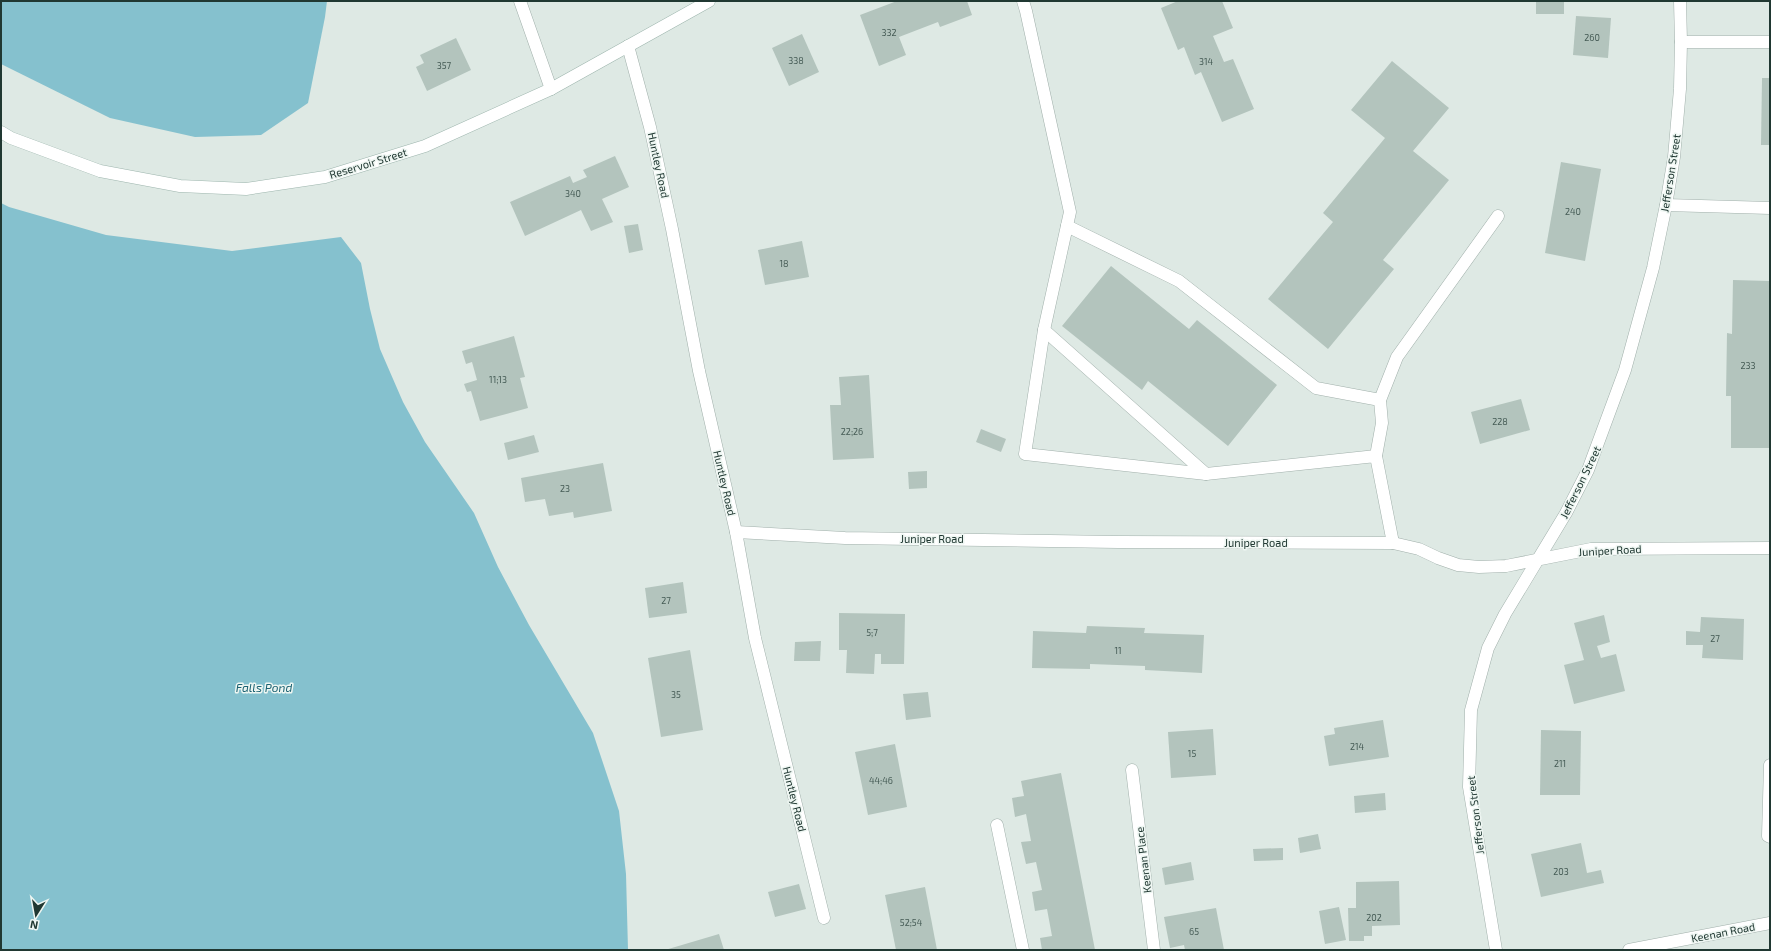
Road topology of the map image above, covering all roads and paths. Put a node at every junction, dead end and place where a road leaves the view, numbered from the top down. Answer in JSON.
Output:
{"nodes":[{"id":1,"x":520,"y":1,"type":"edge"},
{"id":2,"x":709,"y":1,"type":"edge"},
{"id":3,"x":1023,"y":1,"type":"edge"},
{"id":4,"x":1680,"y":1,"type":"edge"},
{"id":5,"x":1682,"y":42,"type":"junction"},
{"id":6,"x":1770,"y":42,"type":"edge"},
{"id":7,"x":628,"y":46,"type":"junction"},
{"id":8,"x":551,"y":89,"type":"junction"},
{"id":9,"x":1,"y":132,"type":"edge"},
{"id":10,"x":1666,"y":205,"type":"junction"},
{"id":11,"x":1770,"y":208,"type":"edge"},
{"id":12,"x":1498,"y":216,"type":"dead end"},
{"id":13,"x":1067,"y":226,"type":"junction"},
{"id":14,"x":1044,"y":330,"type":"junction"},
{"id":15,"x":1380,"y":400,"type":"junction"},
{"id":16,"x":1376,"y":456,"type":"junction"},
{"id":17,"x":1206,"y":474,"type":"junction"},
{"id":18,"x":736,"y":532,"type":"junction"},
{"id":19,"x":1393,"y":543,"type":"junction"},
{"id":20,"x":1770,"y":548,"type":"edge"},
{"id":21,"x":1538,"y":560,"type":"junction"},
{"id":22,"x":1770,"y":766,"type":"edge"},
{"id":23,"x":1132,"y":770,"type":"dead end"},
{"id":24,"x":997,"y":825,"type":"dead end"},
{"id":25,"x":1770,"y":836,"type":"edge"},
{"id":26,"x":824,"y":918,"type":"dead end"},
{"id":27,"x":1770,"y":923,"type":"edge"},
{"id":28,"x":1023,"y":950,"type":"edge"},
{"id":29,"x":1154,"y":950,"type":"edge"},
{"id":30,"x":1496,"y":950,"type":"edge"},
{"id":31,"x":1629,"y":950,"type":"edge"}],
"edges":[{"from":1,"to":8,"type":"street"},
{"from":2,"to":7,"type":"street","name":"Reservoir Street"},
{"from":3,"to":13,"type":"street"},
{"from":4,"to":5,"type":"street","name":"Jefferson Street"},
{"from":5,"to":6,"type":"street"},
{"from":5,"to":10,"type":"street","name":"Jefferson Street"},
{"from":7,"to":8,"type":"street","name":"Reservoir Street"},
{"from":7,"to":18,"type":"street","name":"Huntley Road"},
{"from":8,"to":9,"type":"street","name":"Reservoir Street"},
{"from":10,"to":11,"type":"street"},
{"from":10,"to":21,"type":"street","name":"Jefferson Street"},
{"from":12,"to":15,"type":"street"},
{"from":13,"to":14,"type":"street"},
{"from":13,"to":15,"type":"street"},
{"from":14,"to":17,"type":"street"},
{"from":14,"to":17,"type":"street"},
{"from":15,"to":16,"type":"street"},
{"from":16,"to":17,"type":"street"},
{"from":16,"to":19,"type":"street"},
{"from":18,"to":19,"type":"street","name":"Juniper Road"},
{"from":18,"to":26,"type":"street","name":"Huntley Road"},
{"from":19,"to":21,"type":"street","name":"Juniper Road"},
{"from":20,"to":21,"type":"street","name":"Juniper Road"},
{"from":21,"to":30,"type":"street","name":"Jefferson Street"},
{"from":22,"to":25,"type":"street"},
{"from":23,"to":29,"type":"street","name":"Keenan Place"},
{"from":24,"to":28,"type":"street"},
{"from":27,"to":31,"type":"street","name":"Keenan Road"}]}
